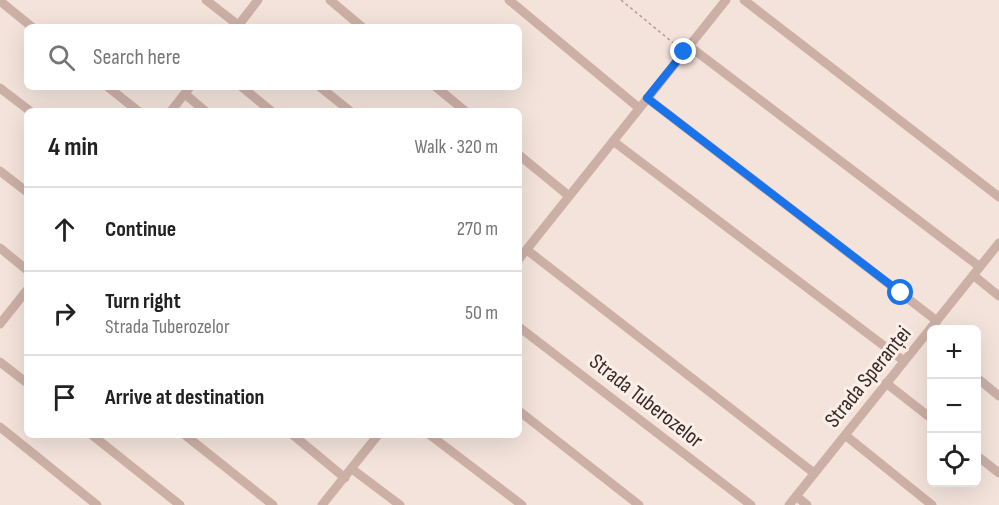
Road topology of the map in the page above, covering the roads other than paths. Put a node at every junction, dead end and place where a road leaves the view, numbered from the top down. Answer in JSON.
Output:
{"nodes":[{"id":1,"x":206,"y":0,"type":"edge"},
{"id":2,"x":258,"y":0,"type":"edge"},
{"id":3,"x":330,"y":0,"type":"edge"},
{"id":4,"x":509,"y":0,"type":"edge"},
{"id":5,"x":724,"y":0,"type":"edge"},
{"id":6,"x":744,"y":0,"type":"edge"},
{"id":7,"x":0,"y":1,"type":"edge"},
{"id":8,"x":28,"y":24,"type":"edge"},
{"id":9,"x":240,"y":24,"type":"edge"},
{"id":10,"x":242,"y":24,"type":"edge"},
{"id":11,"x":358,"y":24,"type":"edge"},
{"id":12,"x":687,"y":49,"type":"junction"},
{"id":13,"x":0,"y":88,"type":"edge"},
{"id":14,"x":112,"y":90,"type":"edge"},
{"id":15,"x":188,"y":90,"type":"edge"},
{"id":16,"x":246,"y":90,"type":"edge"},
{"id":17,"x":324,"y":90,"type":"edge"},
{"id":18,"x":440,"y":90,"type":"edge"},
{"id":19,"x":647,"y":98,"type":"junction"},
{"id":20,"x":26,"y":108,"type":"edge"},
{"id":21,"x":134,"y":108,"type":"edge"},
{"id":22,"x":173,"y":108,"type":"edge"},
{"id":23,"x":203,"y":108,"type":"edge"},
{"id":24,"x":267,"y":108,"type":"edge"},
{"id":25,"x":346,"y":108,"type":"edge"},
{"id":26,"x":461,"y":108,"type":"edge"},
{"id":27,"x":639,"y":108,"type":"junction"},
{"id":28,"x":613,"y":141,"type":"junction"},
{"id":29,"x":522,"y":157,"type":"edge"},
{"id":30,"x":0,"y":171,"type":"edge"},
{"id":31,"x":24,"y":190,"type":"edge"},
{"id":32,"x":570,"y":196,"type":"junction"},
{"id":33,"x":999,"y":197,"type":"edge"},
{"id":34,"x":999,"y":243,"type":"edge"},
{"id":35,"x":0,"y":248,"type":"edge"},
{"id":36,"x":522,"y":253,"type":"edge"},
{"id":37,"x":980,"y":267,"type":"junction"},
{"id":38,"x":24,"y":268,"type":"edge"},
{"id":39,"x":973,"y":275,"type":"junction"},
{"id":40,"x":24,"y":294,"type":"edge"},
{"id":41,"x":999,"y":296,"type":"edge"},
{"id":42,"x":18,"y":302,"type":"junction"},
{"id":43,"x":24,"y":307,"type":"edge"},
{"id":44,"x":2,"y":319,"type":"edge"},
{"id":45,"x":937,"y":321,"type":"junction"},
{"id":46,"x":935,"y":325,"type":"edge"},
{"id":47,"x":522,"y":329,"type":"edge"},
{"id":48,"x":927,"y":339,"type":"edge"},
{"id":49,"x":904,"y":361,"type":"junction"},
{"id":50,"x":0,"y":362,"type":"edge"},
{"id":51,"x":978,"y":379,"type":"edge"},
{"id":52,"x":24,"y":381,"type":"edge"},
{"id":53,"x":886,"y":383,"type":"junction"},
{"id":54,"x":999,"y":396,"type":"edge"},
{"id":55,"x":522,"y":413,"type":"edge"},
{"id":56,"x":927,"y":415,"type":"edge"},
{"id":57,"x":0,"y":428,"type":"edge"},
{"id":58,"x":845,"y":435,"type":"junction"},
{"id":59,"x":96,"y":438,"type":"edge"},
{"id":60,"x":189,"y":438,"type":"edge"},
{"id":61,"x":297,"y":438,"type":"edge"},
{"id":62,"x":375,"y":438,"type":"edge"},
{"id":63,"x":434,"y":438,"type":"edge"},
{"id":64,"x":981,"y":459,"type":"edge"},
{"id":65,"x":352,"y":469,"type":"junction"},
{"id":66,"x":814,"y":473,"type":"junction"},
{"id":67,"x":999,"y":473,"type":"edge"},
{"id":68,"x":345,"y":478,"type":"junction"},
{"id":69,"x":796,"y":496,"type":"junction"},
{"id":70,"x":97,"y":505,"type":"edge"},
{"id":71,"x":180,"y":505,"type":"edge"},
{"id":72,"x":273,"y":505,"type":"edge"},
{"id":73,"x":322,"y":505,"type":"edge"},
{"id":74,"x":400,"y":505,"type":"edge"},
{"id":75,"x":522,"y":505,"type":"edge"},
{"id":76,"x":639,"y":505,"type":"edge"},
{"id":77,"x":751,"y":505,"type":"edge"},
{"id":78,"x":789,"y":505,"type":"edge"},
{"id":79,"x":807,"y":505,"type":"edge"},
{"id":80,"x":932,"y":505,"type":"edge"}],
"edges":[{"from":1,"to":9,"type":"street"},
{"from":2,"to":10,"type":"street"},
{"from":3,"to":11,"type":"street"},
{"from":4,"to":27,"type":"street"},
{"from":5,"to":12,"type":"street"},
{"from":6,"to":33,"type":"street"},
{"from":7,"to":8,"type":"street"},
{"from":12,"to":19,"type":"street"},
{"from":12,"to":37,"type":"street"},
{"from":13,"to":20,"type":"street"},
{"from":14,"to":21,"type":"street"},
{"from":15,"to":22,"type":"street"},
{"from":15,"to":23,"type":"street"},
{"from":16,"to":24,"type":"street"},
{"from":17,"to":25,"type":"street"},
{"from":18,"to":26,"type":"street"},
{"from":19,"to":27,"type":"street"},
{"from":19,"to":45,"type":"street"},
{"from":27,"to":28,"type":"street"},
{"from":28,"to":32,"type":"street"},
{"from":28,"to":49,"type":"street"},
{"from":29,"to":32,"type":"street"},
{"from":30,"to":31,"type":"street"},
{"from":32,"to":36,"type":"street"},
{"from":34,"to":37,"type":"street","name":"Strada Speranței"},
{"from":35,"to":38,"type":"street"},
{"from":36,"to":66,"type":"street"},
{"from":37,"to":39,"type":"street","name":"Strada Speranței"},
{"from":39,"to":41,"type":"street"},
{"from":39,"to":45,"type":"street","name":"Strada Speranței"},
{"from":40,"to":42,"type":"street"},
{"from":42,"to":43,"type":"street"},
{"from":42,"to":44,"type":"street"},
{"from":45,"to":46,"type":"street","name":"Strada Speranței"},
{"from":47,"to":77,"type":"street","name":"Strada Tuberozelor"},
{"from":48,"to":49,"type":"street","name":"Strada Speranței"},
{"from":49,"to":53,"type":"street","name":"Strada Speranței"},
{"from":50,"to":52,"type":"street"},
{"from":51,"to":54,"type":"street"},
{"from":53,"to":56,"type":"street"},
{"from":53,"to":58,"type":"street","name":"Strada Speranței"},
{"from":55,"to":76,"type":"street"},
{"from":57,"to":70,"type":"street"},
{"from":58,"to":66,"type":"street","name":"Strada Speranței"},
{"from":58,"to":80,"type":"street"},
{"from":59,"to":71,"type":"street"},
{"from":60,"to":72,"type":"street"},
{"from":61,"to":68,"type":"street"},
{"from":62,"to":65,"type":"street"},
{"from":63,"to":75,"type":"street"},
{"from":64,"to":67,"type":"street"},
{"from":65,"to":68,"type":"street"},
{"from":65,"to":74,"type":"street"},
{"from":66,"to":69,"type":"street","name":"Strada Speranței"},
{"from":68,"to":73,"type":"street"},
{"from":69,"to":78,"type":"street","name":"Strada Speranței"},
{"from":69,"to":79,"type":"street"}]}
